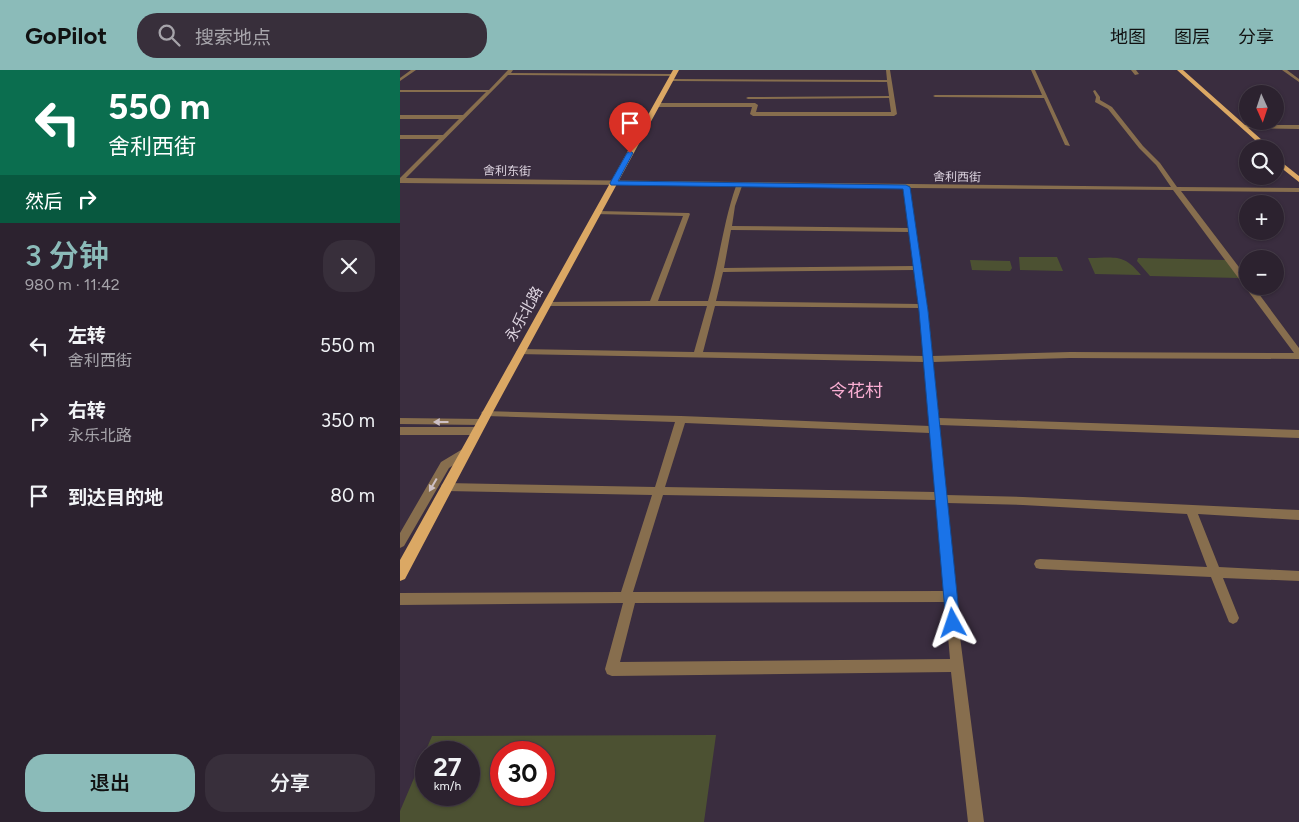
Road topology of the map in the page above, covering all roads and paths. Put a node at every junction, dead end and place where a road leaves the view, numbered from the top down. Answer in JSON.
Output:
{"nodes":[{"id":1,"x":414,"y":70,"type":"edge"},
{"id":2,"x":888,"y":70,"type":"edge"},
{"id":3,"x":1033,"y":70,"type":"edge"},
{"id":4,"x":1176,"y":70,"type":"edge"},
{"id":5,"x":1180,"y":70,"type":"edge"},
{"id":6,"x":1284,"y":70,"type":"edge"},
{"id":7,"x":509,"y":72,"type":"edge"},
{"id":8,"x":673,"y":75,"type":"edge"},
{"id":9,"x":400,"y":80,"type":"edge"},
{"id":10,"x":821,"y":81,"type":"junction"},
{"id":11,"x":889,"y":81,"type":"junction"},
{"id":12,"x":1299,"y":81,"type":"edge"},
{"id":13,"x":1095,"y":90,"type":"dead end"},
{"id":14,"x":400,"y":91,"type":"edge"},
{"id":15,"x":490,"y":91,"type":"junction"},
{"id":16,"x":935,"y":96,"type":"dead end"},
{"id":17,"x":820,"y":97,"type":"junction"},
{"id":18,"x":891,"y":97,"type":"junction"},
{"id":19,"x":748,"y":98,"type":"dead end"},
{"id":20,"x":1046,"y":98,"type":"junction"},
{"id":21,"x":657,"y":105,"type":"junction"},
{"id":22,"x":819,"y":114,"type":"junction"},
{"id":23,"x":400,"y":117,"type":"edge"},
{"id":24,"x":463,"y":117,"type":"junction"},
{"id":25,"x":1239,"y":123,"type":"edge"},
{"id":26,"x":1284,"y":127,"type":"edge"},
{"id":27,"x":1299,"y":127,"type":"edge"},
{"id":28,"x":1247,"y":130,"type":"edge"},
{"id":29,"x":400,"y":136,"type":"edge"},
{"id":30,"x":444,"y":137,"type":"junction"},
{"id":31,"x":1254,"y":140,"type":"edge"},
{"id":32,"x":1259,"y":140,"type":"edge"},
{"id":33,"x":1068,"y":145,"type":"dead end"},
{"id":34,"x":1284,"y":162,"type":"edge"},
{"id":35,"x":1284,"y":167,"type":"edge"},
{"id":36,"x":1299,"y":176,"type":"edge"},
{"id":37,"x":400,"y":180,"type":"edge"},
{"id":38,"x":1299,"y":180,"type":"edge"},
{"id":39,"x":614,"y":183,"type":"junction"},
{"id":40,"x":739,"y":185,"type":"junction"},
{"id":41,"x":906,"y":187,"type":"junction"},
{"id":42,"x":1177,"y":190,"type":"junction"},
{"id":43,"x":1299,"y":190,"type":"edge"},
{"id":44,"x":597,"y":213,"type":"junction"},
{"id":45,"x":728,"y":228,"type":"junction"},
{"id":46,"x":912,"y":230,"type":"junction"},
{"id":47,"x":918,"y":268,"type":"junction"},
{"id":48,"x":720,"y":270,"type":"junction"},
{"id":49,"x":1239,"y":273,"type":"edge"},
{"id":50,"x":1255,"y":295,"type":"edge"},
{"id":51,"x":653,"y":303,"type":"junction"},
{"id":52,"x":712,"y":303,"type":"junction"},
{"id":53,"x":547,"y":304,"type":"junction"},
{"id":54,"x":923,"y":306,"type":"junction"},
{"id":55,"x":520,"y":352,"type":"junction"},
{"id":56,"x":698,"y":355,"type":"junction"},
{"id":57,"x":1299,"y":355,"type":"edge"},
{"id":58,"x":928,"y":359,"type":"junction"},
{"id":59,"x":681,"y":419,"type":"junction"},
{"id":60,"x":400,"y":421,"type":"edge"},
{"id":61,"x":481,"y":422,"type":"junction"},
{"id":62,"x":934,"y":426,"type":"junction"},
{"id":63,"x":400,"y":431,"type":"edge"},
{"id":64,"x":1299,"y":434,"type":"edge"},
{"id":65,"x":466,"y":451,"type":"junction"},
{"id":66,"x":446,"y":487,"type":"junction"},
{"id":67,"x":659,"y":491,"type":"junction"},
{"id":68,"x":941,"y":497,"type":"junction"},
{"id":69,"x":1190,"y":510,"type":"junction"},
{"id":70,"x":1299,"y":516,"type":"edge"},
{"id":71,"x":400,"y":543,"type":"edge"},
{"id":72,"x":1040,"y":564,"type":"dead end"},
{"id":73,"x":1215,"y":572,"type":"junction"},
{"id":74,"x":400,"y":574,"type":"edge"},
{"id":75,"x":1299,"y":576,"type":"edge"},
{"id":76,"x":950,"y":596,"type":"junction"},
{"id":77,"x":628,"y":598,"type":"junction"},
{"id":78,"x":400,"y":599,"type":"edge"},
{"id":79,"x":1233,"y":618,"type":"dead end"},
{"id":80,"x":958,"y":665,"type":"junction"},
{"id":81,"x":976,"y":822,"type":"edge"}],
"edges":[{"from":1,"to":9,"type":"street"},
{"from":2,"to":11,"type":"street"},
{"from":3,"to":20,"type":"street"},
{"from":4,"to":31,"type":"main road"},
{"from":5,"to":25,"type":"main road"},
{"from":6,"to":12,"type":"street"},
{"from":7,"to":8,"type":"street"},
{"from":7,"to":15,"type":"street"},
{"from":8,"to":10,"type":"street"},
{"from":8,"to":21,"type":"main road","name":"永乐北路"},
{"from":10,"to":11,"type":"street"},
{"from":10,"to":17,"type":"street"},
{"from":11,"to":18,"type":"street"},
{"from":13,"to":42,"type":"street"},
{"from":14,"to":15,"type":"street"},
{"from":15,"to":24,"type":"street"},
{"from":16,"to":20,"type":"street"},
{"from":17,"to":18,"type":"street"},
{"from":17,"to":19,"type":"street"},
{"from":17,"to":22,"type":"street"},
{"from":18,"to":22,"type":"street"},
{"from":20,"to":33,"type":"street"},
{"from":21,"to":22,"type":"street"},
{"from":21,"to":39,"type":"main road","name":"永乐北路"},
{"from":23,"to":24,"type":"street"},
{"from":24,"to":30,"type":"street"},
{"from":26,"to":27,"type":"street"},
{"from":28,"to":32,"type":"main road"},
{"from":29,"to":30,"type":"street"},
{"from":30,"to":37,"type":"street"},
{"from":34,"to":36,"type":"main road"},
{"from":35,"to":38,"type":"main road"},
{"from":37,"to":39,"type":"street","name":"舍利东街"},
{"from":39,"to":40,"type":"street","name":"舍利西街"},
{"from":39,"to":44,"type":"main road","name":"永乐北路"},
{"from":40,"to":41,"type":"street","name":"舍利西街"},
{"from":40,"to":45,"type":"street"},
{"from":41,"to":42,"type":"street","name":"舍利西街"},
{"from":41,"to":46,"type":"street"},
{"from":42,"to":43,"type":"street","name":"舍利西街"},
{"from":42,"to":49,"type":"street"},
{"from":44,"to":51,"type":"street"},
{"from":44,"to":53,"type":"main road","name":"永乐北路"},
{"from":45,"to":46,"type":"street"},
{"from":45,"to":48,"type":"street"},
{"from":46,"to":47,"type":"street"},
{"from":47,"to":48,"type":"street"},
{"from":47,"to":54,"type":"street"},
{"from":48,"to":52,"type":"street"},
{"from":50,"to":57,"type":"street"},
{"from":51,"to":52,"type":"street"},
{"from":51,"to":53,"type":"street"},
{"from":52,"to":54,"type":"street"},
{"from":52,"to":56,"type":"street"},
{"from":53,"to":55,"type":"main road","name":"永乐北路"},
{"from":54,"to":58,"type":"street"},
{"from":55,"to":56,"type":"street"},
{"from":55,"to":61,"type":"main road","name":"永乐北路"},
{"from":56,"to":58,"type":"street"},
{"from":57,"to":58,"type":"street"},
{"from":58,"to":62,"type":"street"},
{"from":59,"to":61,"type":"street"},
{"from":59,"to":62,"type":"street"},
{"from":59,"to":67,"type":"street"},
{"from":61,"to":60,"type":"street","one_way":true},
{"from":61,"to":63,"type":"street"},
{"from":61,"to":65,"type":"main road","name":"永乐北路"},
{"from":62,"to":64,"type":"street"},
{"from":62,"to":68,"type":"street"},
{"from":65,"to":66,"type":"main road","name":"永乐北路"},
{"from":65,"to":71,"type":"street","one_way":true},
{"from":66,"to":67,"type":"street"},
{"from":66,"to":74,"type":"main road","name":"永乐北路"},
{"from":67,"to":68,"type":"street"},
{"from":67,"to":77,"type":"street"},
{"from":68,"to":69,"type":"street"},
{"from":68,"to":76,"type":"street"},
{"from":69,"to":70,"type":"street"},
{"from":69,"to":73,"type":"street"},
{"from":72,"to":73,"type":"street"},
{"from":73,"to":75,"type":"street"},
{"from":73,"to":79,"type":"street"},
{"from":76,"to":77,"type":"street"},
{"from":76,"to":80,"type":"street"},
{"from":77,"to":78,"type":"street"},
{"from":77,"to":80,"type":"street"},
{"from":80,"to":81,"type":"street"}]}
